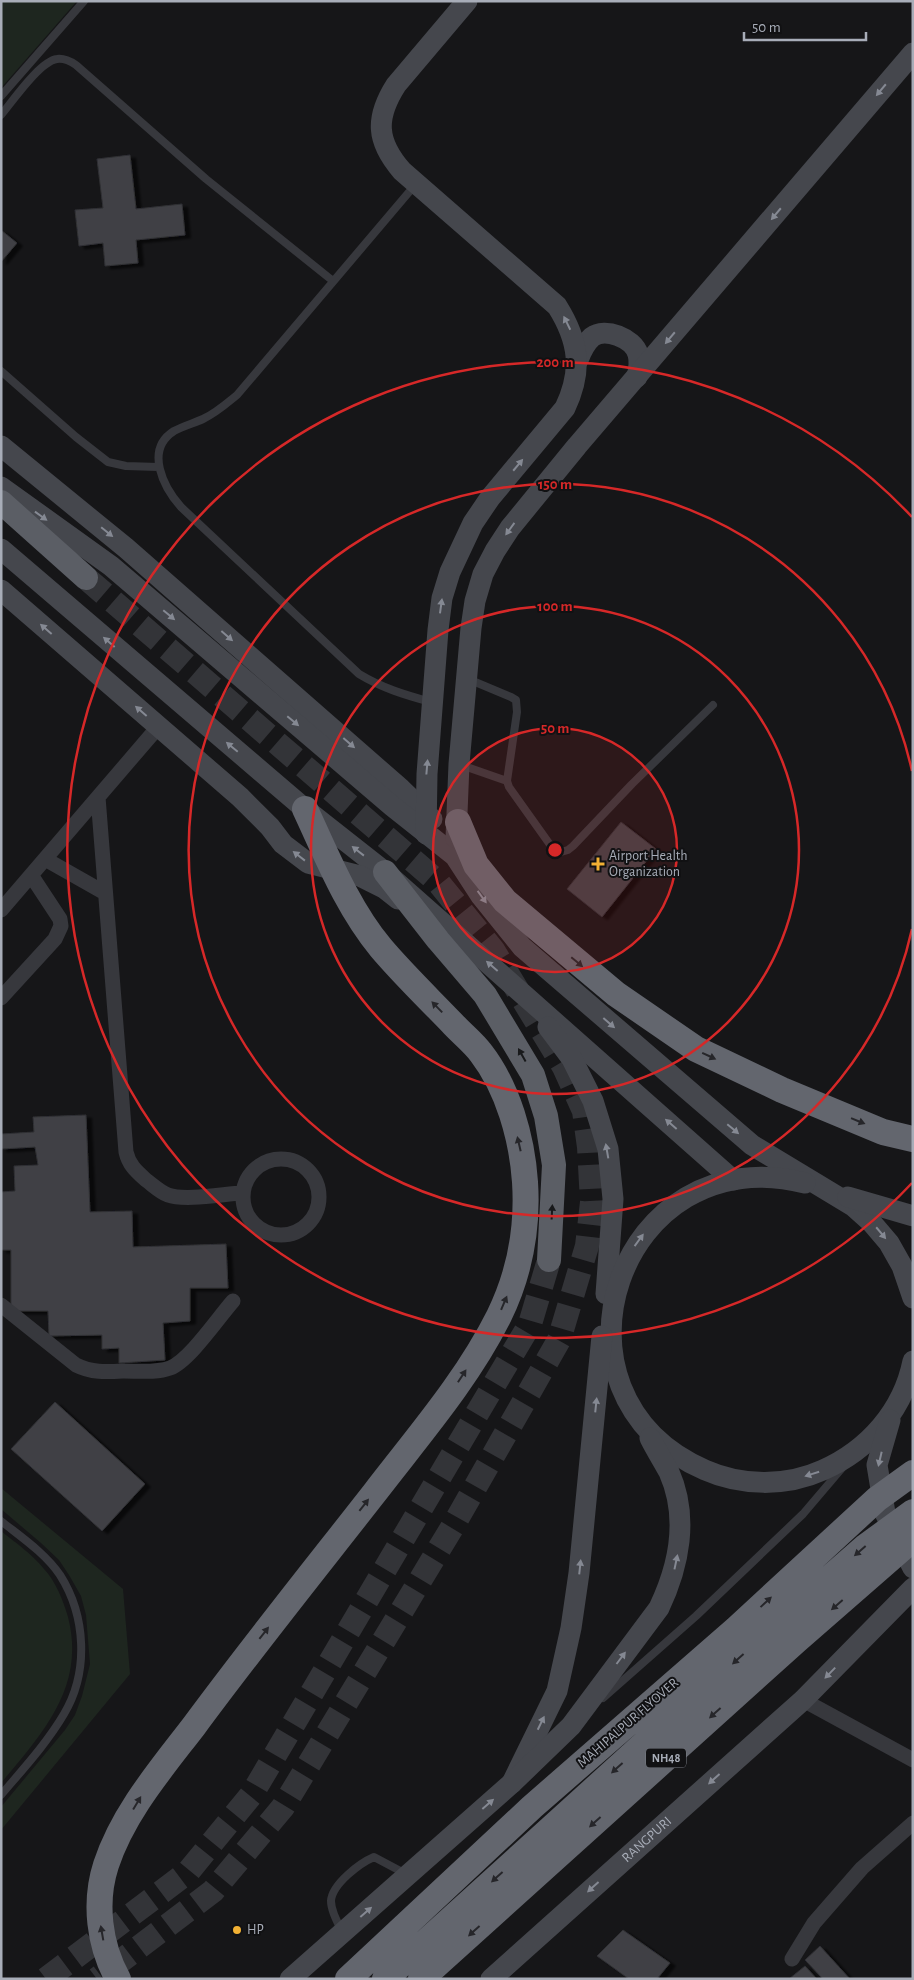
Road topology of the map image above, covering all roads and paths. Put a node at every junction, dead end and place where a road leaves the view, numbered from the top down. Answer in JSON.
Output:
{"nodes":[{"id":1,"x":84,"y":1,"type":"edge"},
{"id":2,"x":467,"y":1,"type":"edge"},
{"id":3,"x":913,"y":53,"type":"edge"},
{"id":4,"x":1,"y":96,"type":"edge"},
{"id":5,"x":1,"y":115,"type":"edge"},
{"id":6,"x":416,"y":184,"type":"junction"},
{"id":7,"x":333,"y":281,"type":"junction"},
{"id":8,"x":578,"y":360,"type":"junction"},
{"id":9,"x":1,"y":372,"type":"edge"},
{"id":10,"x":637,"y":377,"type":"junction"},
{"id":11,"x":1,"y":446,"type":"edge"},
{"id":12,"x":158,"y":467,"type":"junction"},
{"id":13,"x":1,"y":487,"type":"edge"},
{"id":14,"x":1,"y":502,"type":"edge"},
{"id":15,"x":1,"y":549,"type":"edge"},
{"id":16,"x":86,"y":578,"type":"tunnel mouth"},
{"id":17,"x":1,"y":590,"type":"edge"},
{"id":18,"x":466,"y":678,"type":"junction"},
{"id":19,"x":433,"y":703,"type":"junction"},
{"id":20,"x":713,"y":705,"type":"dead end"},
{"id":21,"x":159,"y":726,"type":"junction"},
{"id":22,"x":459,"y":764,"type":"junction"},
{"id":23,"x":508,"y":782,"type":"junction"},
{"id":24,"x":98,"y":798,"type":"junction"},
{"id":25,"x":305,"y":809,"type":"junction"},
{"id":26,"x":426,"y":813,"type":"junction"},
{"id":27,"x":426,"y":834,"type":"junction"},
{"id":28,"x":456,"y":841,"type":"junction"},
{"id":29,"x":45,"y":859,"type":"junction"},
{"id":30,"x":334,"y":870,"type":"junction"},
{"id":31,"x":385,"y":872,"type":"junction"},
{"id":32,"x":31,"y":875,"type":"junction"},
{"id":33,"x":105,"y":893,"type":"junction"},
{"id":34,"x":1,"y":910,"type":"edge"},
{"id":35,"x":419,"y":915,"type":"junction"},
{"id":36,"x":523,"y":993,"type":"junction"},
{"id":37,"x":1,"y":998,"type":"edge"},
{"id":38,"x":913,"y":1139,"type":"edge"},
{"id":39,"x":733,"y":1180,"type":"junction"},
{"id":40,"x":830,"y":1192,"type":"junction"},
{"id":41,"x":242,"y":1193,"type":"junction"},
{"id":42,"x":913,"y":1216,"type":"edge"},
{"id":43,"x":549,"y":1260,"type":"tunnel mouth"},
{"id":44,"x":913,"y":1298,"type":"edge"},
{"id":45,"x":233,"y":1302,"type":"dead end"},
{"id":46,"x":1,"y":1305,"type":"edge"},
{"id":47,"x":912,"y":1364,"type":"edge"},
{"id":48,"x":635,"y":1412,"type":"junction"},
{"id":49,"x":893,"y":1413,"type":"junction"},
{"id":50,"x":858,"y":1450,"type":"junction"},
{"id":51,"x":913,"y":1473,"type":"edge"},
{"id":52,"x":913,"y":1512,"type":"edge"},
{"id":53,"x":1,"y":1521,"type":"edge"},
{"id":54,"x":913,"y":1539,"type":"edge"},
{"id":55,"x":913,"y":1568,"type":"edge"},
{"id":56,"x":913,"y":1588,"type":"edge"},
{"id":57,"x":803,"y":1700,"type":"junction"},
{"id":58,"x":571,"y":1726,"type":"junction"},
{"id":59,"x":913,"y":1760,"type":"edge"},
{"id":60,"x":512,"y":1783,"type":"junction"},
{"id":61,"x":1,"y":1795,"type":"edge"},
{"id":62,"x":913,"y":1823,"type":"edge"},
{"id":63,"x":408,"y":1875,"type":"junction"},
{"id":64,"x":343,"y":1932,"type":"junction"},
{"id":65,"x":792,"y":1958,"type":"dead end"},
{"id":66,"x":118,"y":1979,"type":"edge"},
{"id":67,"x":290,"y":1979,"type":"edge"},
{"id":68,"x":348,"y":1979,"type":"edge"},
{"id":69,"x":385,"y":1979,"type":"edge"},
{"id":70,"x":421,"y":1979,"type":"edge"},
{"id":71,"x":490,"y":1979,"type":"edge"}],
"edges":[{"from":1,"to":4,"type":"lane"},
{"from":2,"to":6,"type":"main road"},
{"from":3,"to":10,"type":"main road","one_way":true},
{"from":5,"to":7,"type":"lane"},
{"from":6,"to":7,"type":"lane"},
{"from":8,"to":6,"type":"main road","one_way":true},
{"from":7,"to":12,"type":"lane"},
{"from":8,"to":10,"type":"main road"},
{"from":19,"to":8,"type":"main road","one_way":true},
{"from":9,"to":12,"type":"lane"},
{"from":10,"to":18,"type":"main road","one_way":true},
{"from":11,"to":26,"type":"main road","one_way":true},
{"from":12,"to":19,"type":"lane"},
{"from":13,"to":27,"type":"main road","one_way":true},
{"from":14,"to":16,"type":"highway"},
{"from":25,"to":15,"type":"main road","one_way":true},
{"from":21,"to":17,"type":"main road","one_way":true},
{"from":18,"to":22,"type":"main road"},
{"from":18,"to":23,"type":"lane"},
{"from":26,"to":19,"type":"main road","one_way":true},
{"from":20,"to":23,"type":"lane"},
{"from":21,"to":24,"type":"street"},
{"from":30,"to":21,"type":"main road","one_way":true},
{"from":22,"to":23,"type":"lane"},
{"from":22,"to":28,"type":"main road"},
{"from":24,"to":29,"type":"street"},
{"from":24,"to":33,"type":"street"},
{"from":25,"to":30,"type":"highway"},
{"from":31,"to":25,"type":"main road","one_way":true},
{"from":26,"to":27,"type":"main road"},
{"from":26,"to":28,"type":"main road"},
{"from":27,"to":28,"type":"main road"},
{"from":28,"to":38,"type":"highway","one_way":true},
{"from":28,"to":40,"type":"main road","one_way":true},
{"from":29,"to":32,"type":"street"},
{"from":29,"to":33,"type":"street"},
{"from":30,"to":35,"type":"main road"},
{"from":66,"to":30,"type":"highway","one_way":true},
{"from":31,"to":35,"type":"highway"},
{"from":36,"to":31,"type":"main road","one_way":true},
{"from":32,"to":34,"type":"street"},
{"from":32,"to":37,"type":"street"},
{"from":33,"to":41,"type":"street"},
{"from":43,"to":35,"type":"highway","one_way":true},
{"from":39,"to":36,"type":"main road","one_way":true},
{"from":60,"to":36,"type":"main road","one_way":true},
{"from":39,"to":40,"type":"main road"},
{"from":48,"to":39,"type":"main road","one_way":true},
{"from":40,"to":42,"type":"main road"},
{"from":40,"to":44,"type":"main road","one_way":true},
{"from":41,"to":41,"type":"street"},
{"from":45,"to":46,"type":"street"},
{"from":47,"to":49,"type":"main road"},
{"from":50,"to":48,"type":"main road","one_way":true},
{"from":58,"to":48,"type":"main road","one_way":true},
{"from":49,"to":50,"type":"main road"},
{"from":49,"to":55,"type":"main road","one_way":true},
{"from":50,"to":58,"type":"lane"},
{"from":68,"to":51,"type":"highway","name":"MAHIPALPUR FLYOVER","one_way":true},
{"from":52,"to":69,"type":"highway","one_way":true},
{"from":53,"to":61,"type":"lane"},
{"from":54,"to":70,"type":"highway","number":"NH48","one_way":true},
{"from":56,"to":57,"type":"main road","name":"RANGPURI","one_way":true},
{"from":57,"to":59,"type":"street"},
{"from":57,"to":71,"type":"main road","name":"RANGPURI","one_way":true},
{"from":58,"to":60,"type":"main road"},
{"from":63,"to":60,"type":"main road","one_way":true},
{"from":62,"to":65,"type":"street"},
{"from":64,"to":63,"type":"main road","one_way":true},
{"from":63,"to":64,"type":"lane"},
{"from":64,"to":67,"type":"main road"}]}
